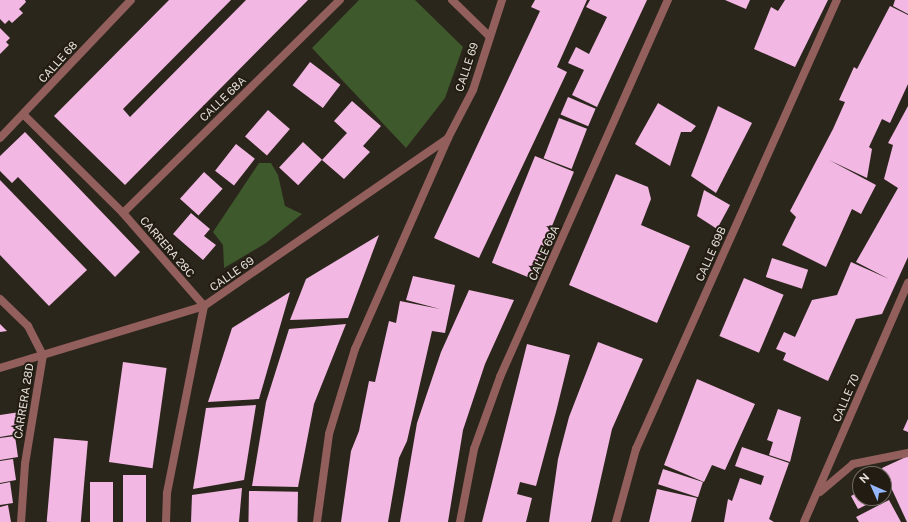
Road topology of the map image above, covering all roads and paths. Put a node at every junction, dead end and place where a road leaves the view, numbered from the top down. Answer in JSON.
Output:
{"nodes":[{"id":1,"x":131,"y":0,"type":"edge"},
{"id":2,"x":340,"y":0,"type":"edge"},
{"id":3,"x":452,"y":0,"type":"edge"},
{"id":4,"x":502,"y":0,"type":"edge"},
{"id":5,"x":668,"y":0,"type":"edge"},
{"id":6,"x":837,"y":0,"type":"edge"},
{"id":7,"x":489,"y":36,"type":"junction"},
{"id":8,"x":24,"y":115,"type":"junction"},
{"id":9,"x":0,"y":138,"type":"edge"},
{"id":10,"x":448,"y":138,"type":"junction"},
{"id":11,"x":123,"y":213,"type":"junction"},
{"id":12,"x":908,"y":282,"type":"edge"},
{"id":13,"x":0,"y":299,"type":"edge"},
{"id":14,"x":204,"y":306,"type":"junction"},
{"id":15,"x":43,"y":355,"type":"junction"},
{"id":16,"x":0,"y":368,"type":"edge"},
{"id":17,"x":908,"y":453,"type":"edge"},
{"id":18,"x":815,"y":497,"type":"junction"},
{"id":19,"x":21,"y":522,"type":"edge"},
{"id":20,"x":166,"y":522,"type":"edge"},
{"id":21,"x":317,"y":522,"type":"edge"},
{"id":22,"x":460,"y":522,"type":"edge"},
{"id":23,"x":616,"y":522,"type":"edge"},
{"id":24,"x":804,"y":522,"type":"edge"}],
"edges":[{"from":1,"to":8,"type":"street","name":"CALLE 68"},
{"from":2,"to":11,"type":"street","name":"CALLE 68A"},
{"from":3,"to":7,"type":"street"},
{"from":4,"to":7,"type":"street","name":"CALLE 69"},
{"from":5,"to":22,"type":"street","name":"CALLE 69A"},
{"from":6,"to":23,"type":"street","name":"CALLE 69B"},
{"from":7,"to":10,"type":"street","name":"CALLE 69"},
{"from":8,"to":9,"type":"street","name":"CALLE 68"},
{"from":8,"to":11,"type":"street","name":"CARRERA 28C"},
{"from":10,"to":14,"type":"street","name":"CALLE 69"},
{"from":10,"to":21,"type":"street","name":"CALLE 69"},
{"from":11,"to":14,"type":"street","name":"CARRERA 28C"},
{"from":12,"to":18,"type":"street","name":"CALLE 70"},
{"from":13,"to":15,"type":"street","name":"CARRERA 28D"},
{"from":14,"to":15,"type":"street","name":"CALLE 69"},
{"from":14,"to":20,"type":"street"},
{"from":15,"to":16,"type":"street","name":"CALLE 69"},
{"from":15,"to":19,"type":"street","name":"CARRERA 28D"},
{"from":17,"to":18,"type":"street"},
{"from":18,"to":24,"type":"street","name":"CALLE 70"}]}
